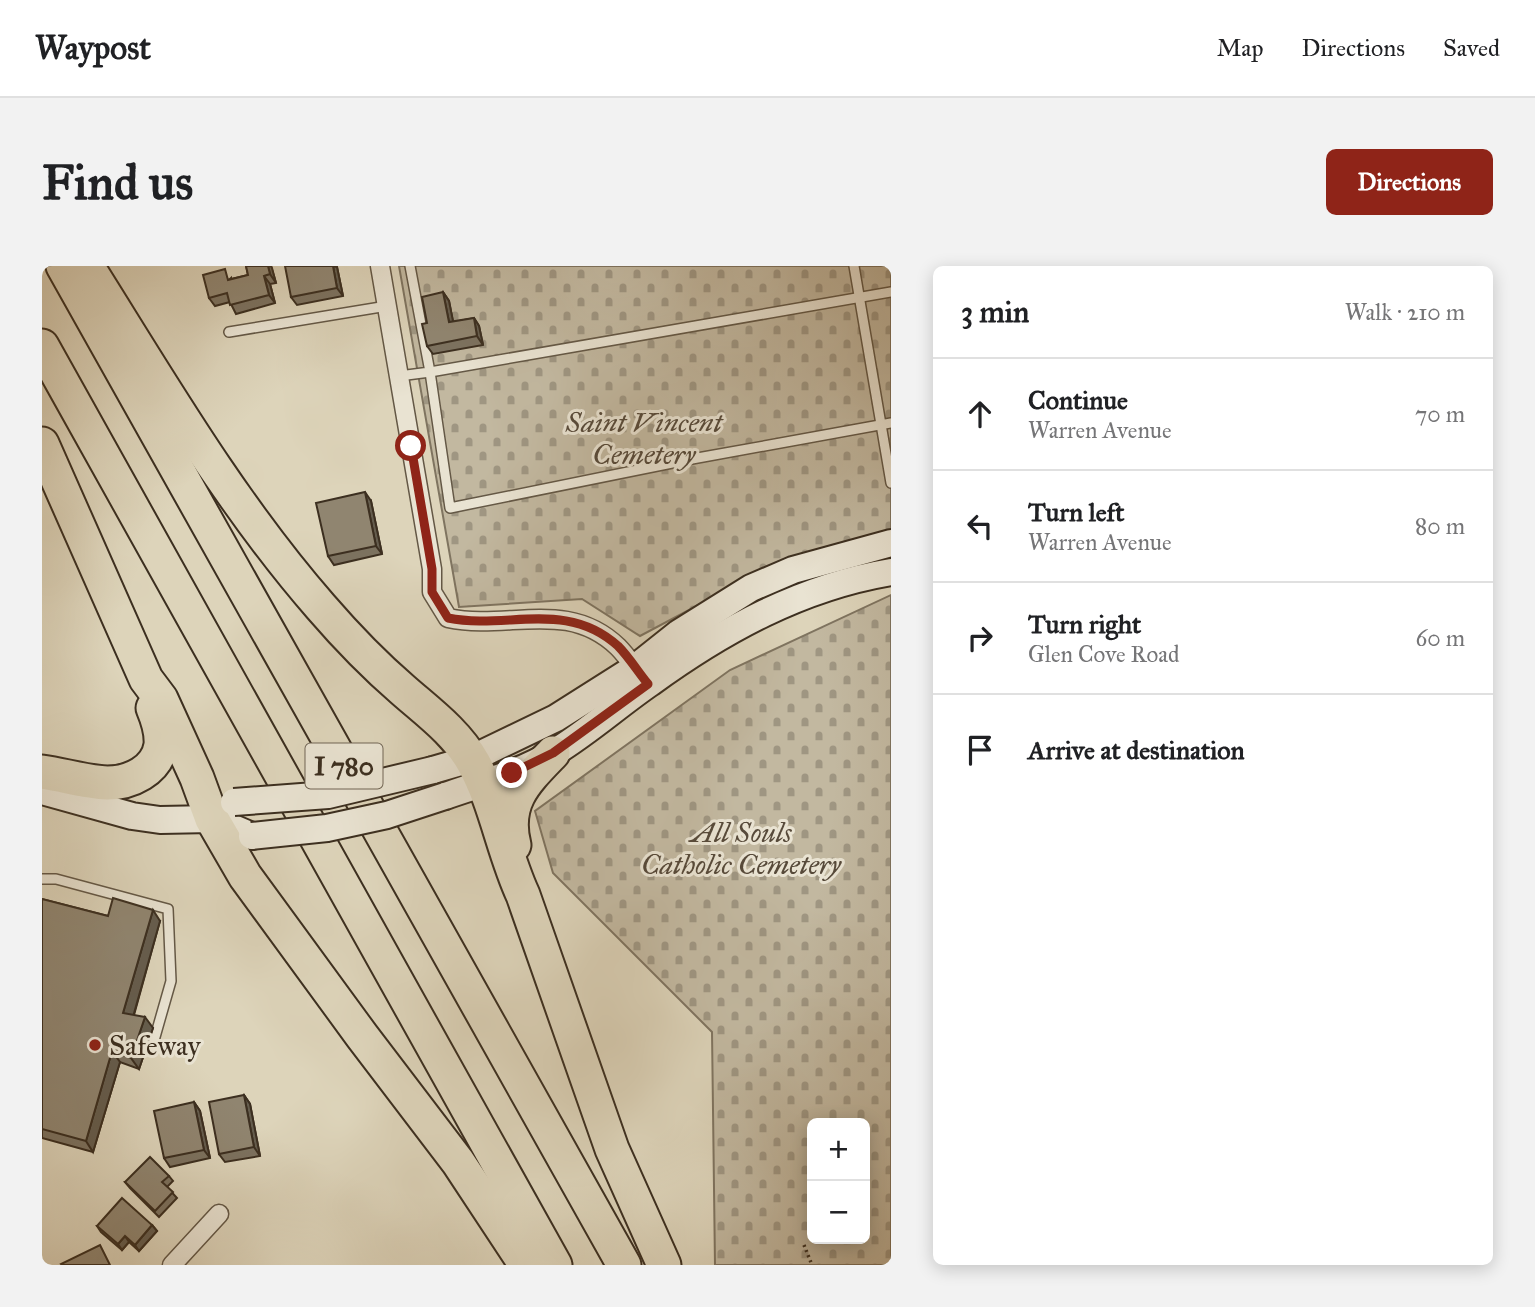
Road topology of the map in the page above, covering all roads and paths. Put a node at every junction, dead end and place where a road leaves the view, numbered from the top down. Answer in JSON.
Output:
{"nodes":[{"id":1,"x":63,"y":266,"type":"edge"},
{"id":2,"x":88,"y":266,"type":"edge"},
{"id":3,"x":380,"y":266,"type":"edge"},
{"id":4,"x":410,"y":266,"type":"edge"},
{"id":5,"x":854,"y":266,"type":"edge"},
{"id":6,"x":891,"y":292,"type":"edge"},
{"id":7,"x":860,"y":298,"type":"junction"},
{"id":8,"x":387,"y":306,"type":"junction"},
{"id":9,"x":229,"y":332,"type":"dead end"},
{"id":10,"x":42,"y":346,"type":"edge"},
{"id":11,"x":430,"y":372,"type":"junction"},
{"id":12,"x":399,"y":376,"type":"junction"},
{"id":13,"x":887,"y":424,"type":"edge"},
{"id":14,"x":42,"y":444,"type":"edge"},
{"id":15,"x":891,"y":482,"type":"edge"},
{"id":16,"x":891,"y":543,"type":"edge"},
{"id":17,"x":891,"y":572,"type":"edge"},
{"id":18,"x":641,"y":676,"type":"junction"},
{"id":19,"x":146,"y":679,"type":"junction"},
{"id":20,"x":553,"y":753,"type":"junction"},
{"id":21,"x":477,"y":771,"type":"junction"},
{"id":22,"x":42,"y":772,"type":"edge"},
{"id":23,"x":42,"y":792,"type":"edge"},
{"id":24,"x":223,"y":810,"type":"junction"},
{"id":25,"x":42,"y":879,"type":"edge"},
{"id":26,"x":523,"y":895,"type":"junction"},
{"id":27,"x":151,"y":1051,"type":"dead end"},
{"id":28,"x":219,"y":1214,"type":"dead end"},
{"id":29,"x":804,"y":1245,"type":"dead end"},
{"id":30,"x":172,"y":1265,"type":"edge"},
{"id":31,"x":526,"y":1265,"type":"edge"},
{"id":32,"x":555,"y":1265,"type":"edge"},
{"id":33,"x":624,"y":1265,"type":"edge"},
{"id":34,"x":664,"y":1265,"type":"edge"},
{"id":35,"x":812,"y":1265,"type":"edge"}],
"edges":[{"from":1,"to":33,"type":"highway","number":"I 780"},
{"from":2,"to":21,"type":"highway"},
{"from":3,"to":8,"type":"street"},
{"from":4,"to":11,"type":"lane"},
{"from":5,"to":7,"type":"lane"},
{"from":6,"to":7,"type":"lane"},
{"from":7,"to":11,"type":"lane"},
{"from":7,"to":13,"type":"lane"},
{"from":8,"to":9,"type":"lane"},
{"from":8,"to":12,"type":"street"},
{"from":10,"to":32,"type":"highway","number":"I 780"},
{"from":11,"to":12,"type":"lane"},
{"from":11,"to":13,"type":"lane"},
{"from":12,"to":18,"type":"street"},
{"from":13,"to":15,"type":"lane"},
{"from":14,"to":19,"type":"highway"},
{"from":16,"to":18,"type":"main road"},
{"from":17,"to":18,"type":"main road"},
{"from":18,"to":20,"type":"main road"},
{"from":18,"to":21,"type":"main road"},
{"from":19,"to":22,"type":"highway"},
{"from":19,"to":24,"type":"highway"},
{"from":20,"to":21,"type":"main road"},
{"from":20,"to":26,"type":"highway"},
{"from":21,"to":24,"type":"main road","bridge":true},
{"from":21,"to":24,"type":"main road","bridge":true},
{"from":21,"to":26,"type":"highway"},
{"from":23,"to":24,"type":"main road"},
{"from":24,"to":31,"type":"highway"},
{"from":25,"to":27,"type":"lane"},
{"from":26,"to":34,"type":"highway"},
{"from":28,"to":30,"type":"street"},
{"from":29,"to":35,"type":"path"}]}
